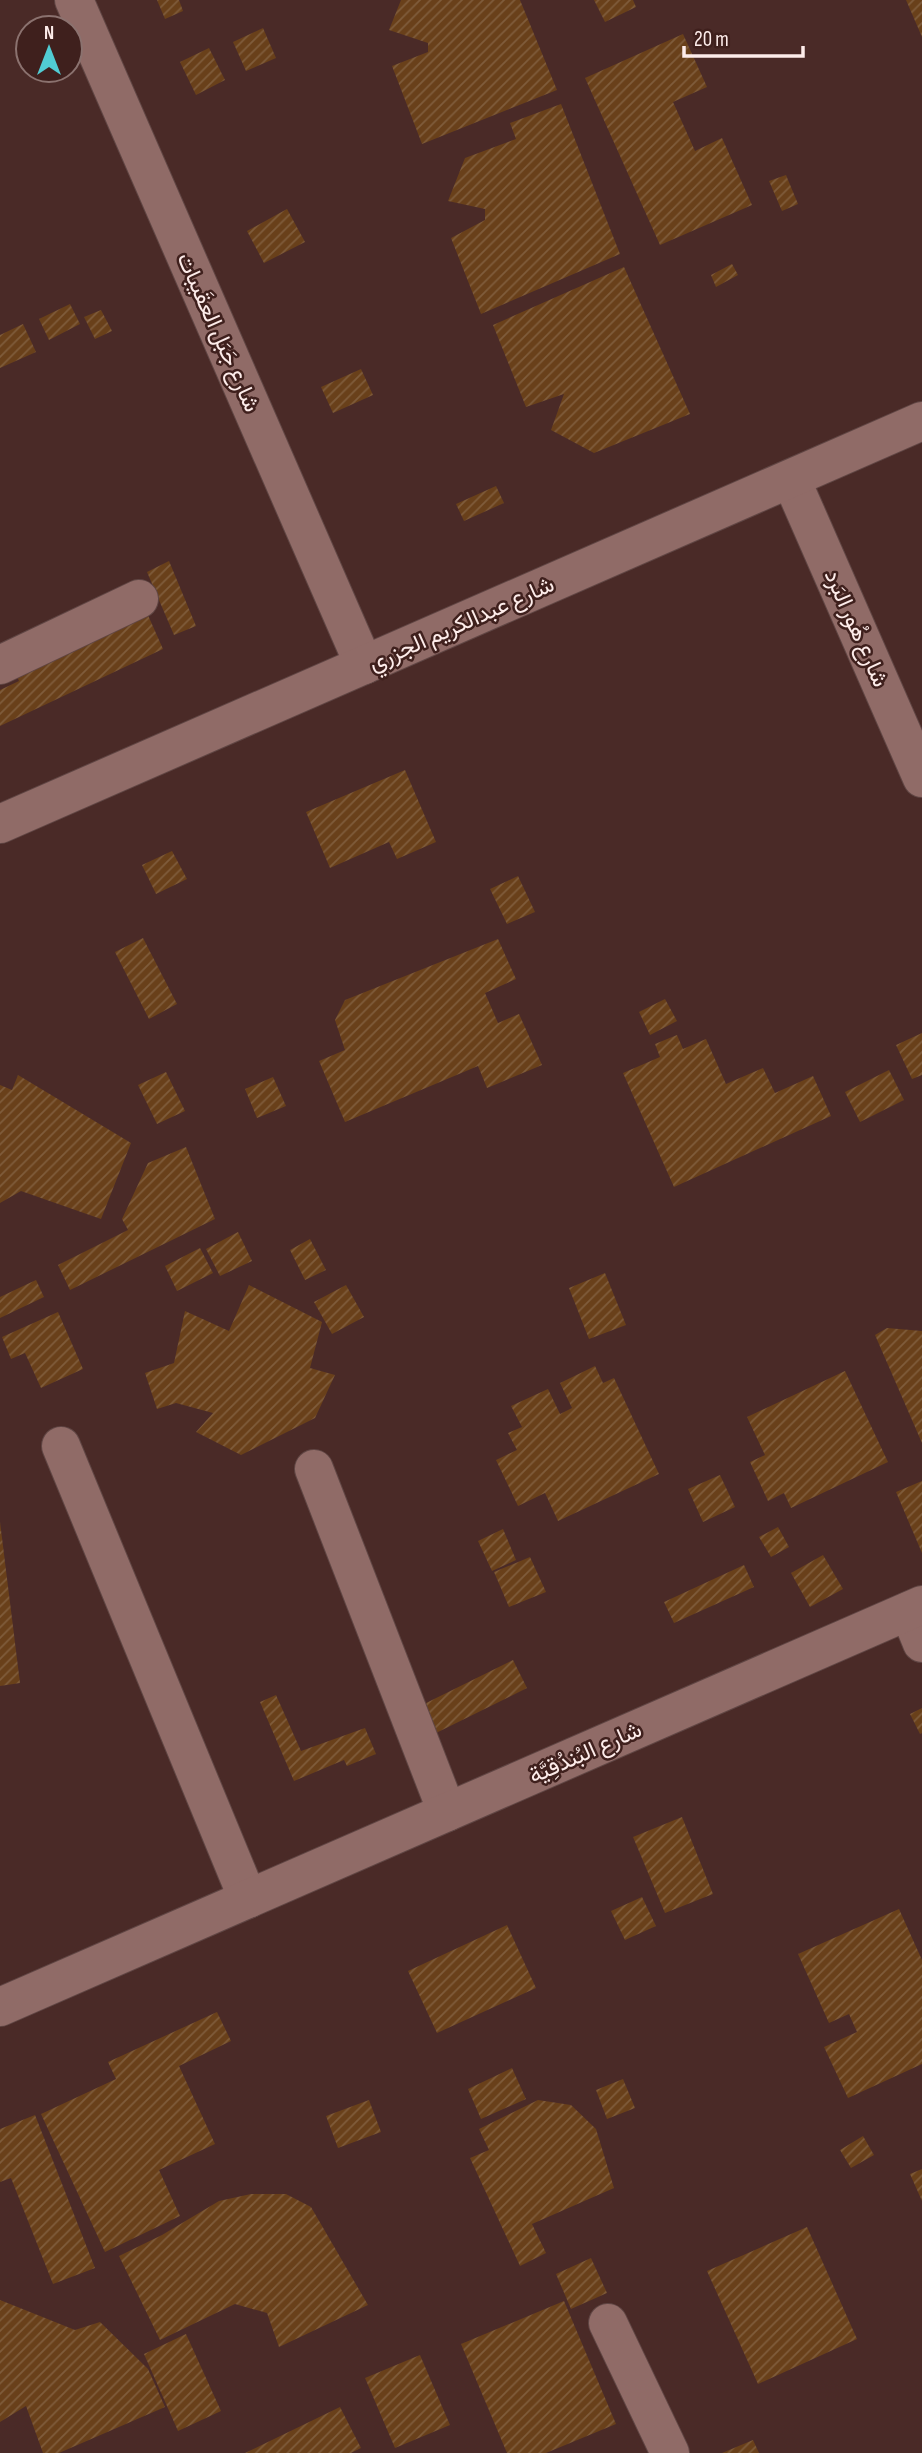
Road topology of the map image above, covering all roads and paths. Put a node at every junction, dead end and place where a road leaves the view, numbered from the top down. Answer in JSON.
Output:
{"nodes":[{"id":1,"x":74,"y":0,"type":"edge"},
{"id":2,"x":922,"y":421,"type":"edge"},
{"id":3,"x":791,"y":479,"type":"junction"},
{"id":4,"x":139,"y":599,"type":"dead end"},
{"id":5,"x":0,"y":665,"type":"edge"},
{"id":6,"x":364,"y":665,"type":"junction"},
{"id":7,"x":922,"y":778,"type":"edge"},
{"id":8,"x":1,"y":821,"type":"edge"},
{"id":9,"x":61,"y":1446,"type":"dead end"},
{"id":10,"x":314,"y":1469,"type":"dead end"},
{"id":11,"x":918,"y":1619,"type":"edge"},
{"id":12,"x":447,"y":1812,"type":"junction"},
{"id":13,"x":247,"y":1899,"type":"junction"},
{"id":14,"x":0,"y":2007,"type":"edge"},
{"id":15,"x":608,"y":2323,"type":"dead end"},
{"id":16,"x":670,"y":2453,"type":"edge"}],
"edges":[{"from":1,"to":6,"type":"street","name":"شارع جَبَل العقَيبات"},
{"from":2,"to":3,"type":"street","name":"شارع عبدالكريم الجزري"},
{"from":3,"to":6,"type":"street","name":"شارع عبدالكريم الجزري"},
{"from":3,"to":7,"type":"street","name":"شارع هُور البَرد"},
{"from":4,"to":5,"type":"street"},
{"from":6,"to":8,"type":"street","name":"شارع عبدالكريم الجزري"},
{"from":9,"to":13,"type":"street"},
{"from":10,"to":12,"type":"street"},
{"from":11,"to":12,"type":"street","name":"شارع البُندُقِيَّة"},
{"from":12,"to":13,"type":"street","name":"شارع البُندُقِيَّة"},
{"from":13,"to":14,"type":"street","name":"شارع البُندُقِيَّة"},
{"from":15,"to":16,"type":"street"}]}
